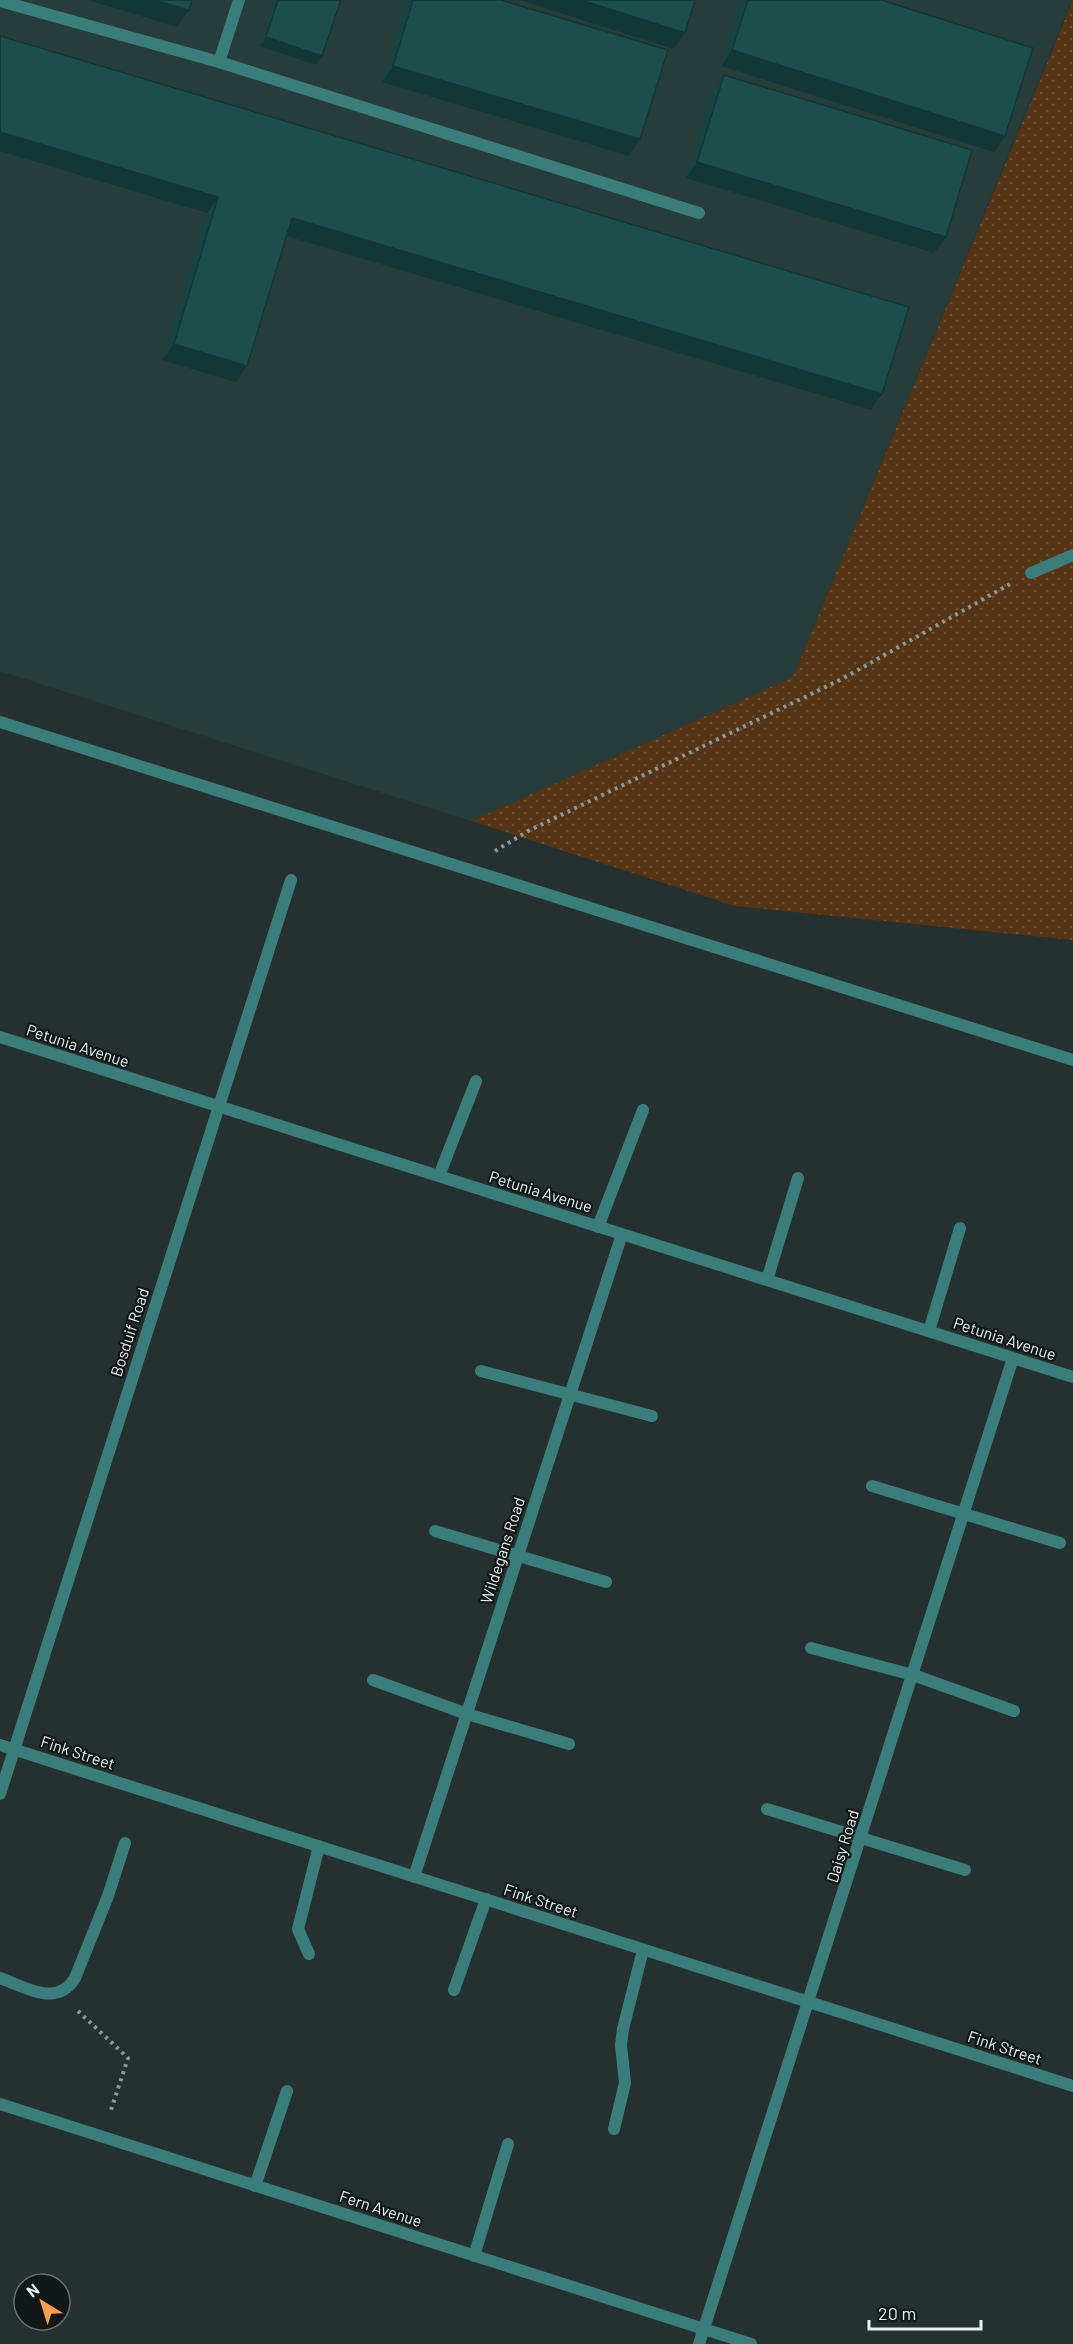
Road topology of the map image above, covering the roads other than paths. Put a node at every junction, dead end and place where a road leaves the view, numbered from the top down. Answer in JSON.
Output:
{"nodes":[{"id":1,"x":239,"y":0,"type":"edge"},
{"id":2,"x":0,"y":1,"type":"edge"},
{"id":3,"x":219,"y":62,"type":"junction"},
{"id":4,"x":699,"y":213,"type":"dead end"},
{"id":5,"x":1073,"y":555,"type":"edge"},
{"id":6,"x":1031,"y":573,"type":"road end"},
{"id":7,"x":0,"y":722,"type":"edge"},
{"id":8,"x":291,"y":880,"type":"dead end"},
{"id":9,"x":0,"y":1037,"type":"edge"},
{"id":10,"x":1073,"y":1060,"type":"edge"},
{"id":11,"x":476,"y":1081,"type":"dead end"},
{"id":12,"x":218,"y":1106,"type":"junction"},
{"id":13,"x":643,"y":1110,"type":"dead end"},
{"id":14,"x":440,"y":1176,"type":"junction"},
{"id":15,"x":798,"y":1178,"type":"dead end"},
{"id":16,"x":598,"y":1227,"type":"junction"},
{"id":17,"x":960,"y":1228,"type":"dead end"},
{"id":18,"x":621,"y":1234,"type":"junction"},
{"id":19,"x":767,"y":1280,"type":"junction"},
{"id":20,"x":929,"y":1331,"type":"junction"},
{"id":21,"x":1014,"y":1358,"type":"junction"},
{"id":22,"x":481,"y":1371,"type":"dead end"},
{"id":23,"x":1073,"y":1377,"type":"edge"},
{"id":24,"x":570,"y":1393,"type":"junction"},
{"id":25,"x":652,"y":1416,"type":"dead end"},
{"id":26,"x":872,"y":1486,"type":"dead end"},
{"id":27,"x":964,"y":1513,"type":"junction"},
{"id":28,"x":435,"y":1531,"type":"dead end"},
{"id":29,"x":1060,"y":1543,"type":"dead end"},
{"id":30,"x":519,"y":1554,"type":"junction"},
{"id":31,"x":606,"y":1582,"type":"dead end"},
{"id":32,"x":811,"y":1648,"type":"dead end"},
{"id":33,"x":913,"y":1675,"type":"junction"},
{"id":34,"x":373,"y":1680,"type":"dead end"},
{"id":35,"x":1014,"y":1711,"type":"dead end"},
{"id":36,"x":467,"y":1714,"type":"junction"},
{"id":37,"x":569,"y":1744,"type":"dead end"},
{"id":38,"x":0,"y":1745,"type":"edge"},
{"id":39,"x":14,"y":1749,"type":"junction"},
{"id":40,"x":0,"y":1794,"type":"edge"},
{"id":41,"x":767,"y":1809,"type":"dead end"},
{"id":42,"x":861,"y":1840,"type":"junction"},
{"id":43,"x":125,"y":1844,"type":"dead end"},
{"id":44,"x":319,"y":1846,"type":"junction"},
{"id":45,"x":965,"y":1870,"type":"dead end"},
{"id":46,"x":414,"y":1877,"type":"junction"},
{"id":47,"x":486,"y":1899,"type":"junction"},
{"id":48,"x":644,"y":1950,"type":"junction"},
{"id":49,"x":309,"y":1954,"type":"dead end"},
{"id":50,"x":0,"y":1978,"type":"edge"},
{"id":51,"x":454,"y":1990,"type":"dead end"},
{"id":52,"x":810,"y":2002,"type":"junction"},
{"id":53,"x":1073,"y":2086,"type":"edge"},
{"id":54,"x":287,"y":2091,"type":"dead end"},
{"id":55,"x":0,"y":2104,"type":"edge"},
{"id":56,"x":614,"y":2130,"type":"dead end"},
{"id":57,"x":508,"y":2144,"type":"dead end"},
{"id":58,"x":255,"y":2186,"type":"junction"},
{"id":59,"x":474,"y":2256,"type":"junction"},
{"id":60,"x":704,"y":2329,"type":"junction"},
{"id":61,"x":699,"y":2344,"type":"edge"},
{"id":62,"x":751,"y":2344,"type":"edge"}],
"edges":[{"from":1,"to":3,"type":"street"},
{"from":2,"to":3,"type":"street"},
{"from":3,"to":4,"type":"street"},
{"from":5,"to":6,"type":"street"},
{"from":7,"to":10,"type":"street"},
{"from":8,"to":12,"type":"street","name":"Bosduif Road"},
{"from":9,"to":12,"type":"street","name":"Petunia Avenue"},
{"from":11,"to":14,"type":"street"},
{"from":12,"to":14,"type":"street","name":"Petunia Avenue"},
{"from":12,"to":39,"type":"street","name":"Bosduif Road"},
{"from":13,"to":16,"type":"street"},
{"from":14,"to":16,"type":"street","name":"Petunia Avenue"},
{"from":15,"to":19,"type":"street"},
{"from":16,"to":18,"type":"street","name":"Petunia Avenue"},
{"from":17,"to":20,"type":"street"},
{"from":18,"to":19,"type":"street","name":"Petunia Avenue"},
{"from":18,"to":24,"type":"street","name":"Wildegans Road"},
{"from":19,"to":20,"type":"street","name":"Petunia Avenue"},
{"from":20,"to":21,"type":"street","name":"Petunia Avenue"},
{"from":21,"to":23,"type":"street","name":"Petunia Avenue"},
{"from":21,"to":27,"type":"street","name":"Daisy Road"},
{"from":22,"to":24,"type":"street"},
{"from":24,"to":25,"type":"street"},
{"from":24,"to":30,"type":"street","name":"Wildegans Road"},
{"from":26,"to":27,"type":"street"},
{"from":27,"to":29,"type":"street"},
{"from":27,"to":33,"type":"street","name":"Daisy Road"},
{"from":28,"to":30,"type":"street"},
{"from":30,"to":31,"type":"street"},
{"from":30,"to":36,"type":"street","name":"Wildegans Road"},
{"from":32,"to":33,"type":"street"},
{"from":33,"to":35,"type":"street"},
{"from":33,"to":42,"type":"street","name":"Daisy Road"},
{"from":34,"to":36,"type":"street"},
{"from":36,"to":37,"type":"street"},
{"from":36,"to":46,"type":"street","name":"Wildegans Road"},
{"from":38,"to":39,"type":"street","name":"Fink Street"},
{"from":39,"to":40,"type":"street","name":"Bosduif Road"},
{"from":39,"to":44,"type":"street","name":"Fink Street"},
{"from":41,"to":42,"type":"street"},
{"from":42,"to":45,"type":"street"},
{"from":42,"to":52,"type":"street","name":"Daisy Road"},
{"from":43,"to":50,"type":"street"},
{"from":44,"to":46,"type":"street","name":"Fink Street"},
{"from":44,"to":49,"type":"street"},
{"from":46,"to":47,"type":"street","name":"Fink Street"},
{"from":47,"to":48,"type":"street","name":"Fink Street"},
{"from":47,"to":51,"type":"street"},
{"from":48,"to":52,"type":"street","name":"Fink Street"},
{"from":48,"to":56,"type":"street"},
{"from":52,"to":53,"type":"street","name":"Fink Street"},
{"from":52,"to":60,"type":"street","name":"Daisy Road"},
{"from":54,"to":58,"type":"street"},
{"from":55,"to":58,"type":"street","name":"Fern Avenue"},
{"from":57,"to":59,"type":"street"},
{"from":58,"to":59,"type":"street","name":"Fern Avenue"},
{"from":59,"to":60,"type":"street","name":"Fern Avenue"},
{"from":60,"to":61,"type":"street","name":"Daisy Road"},
{"from":60,"to":62,"type":"street","name":"Fern Avenue"}]}
